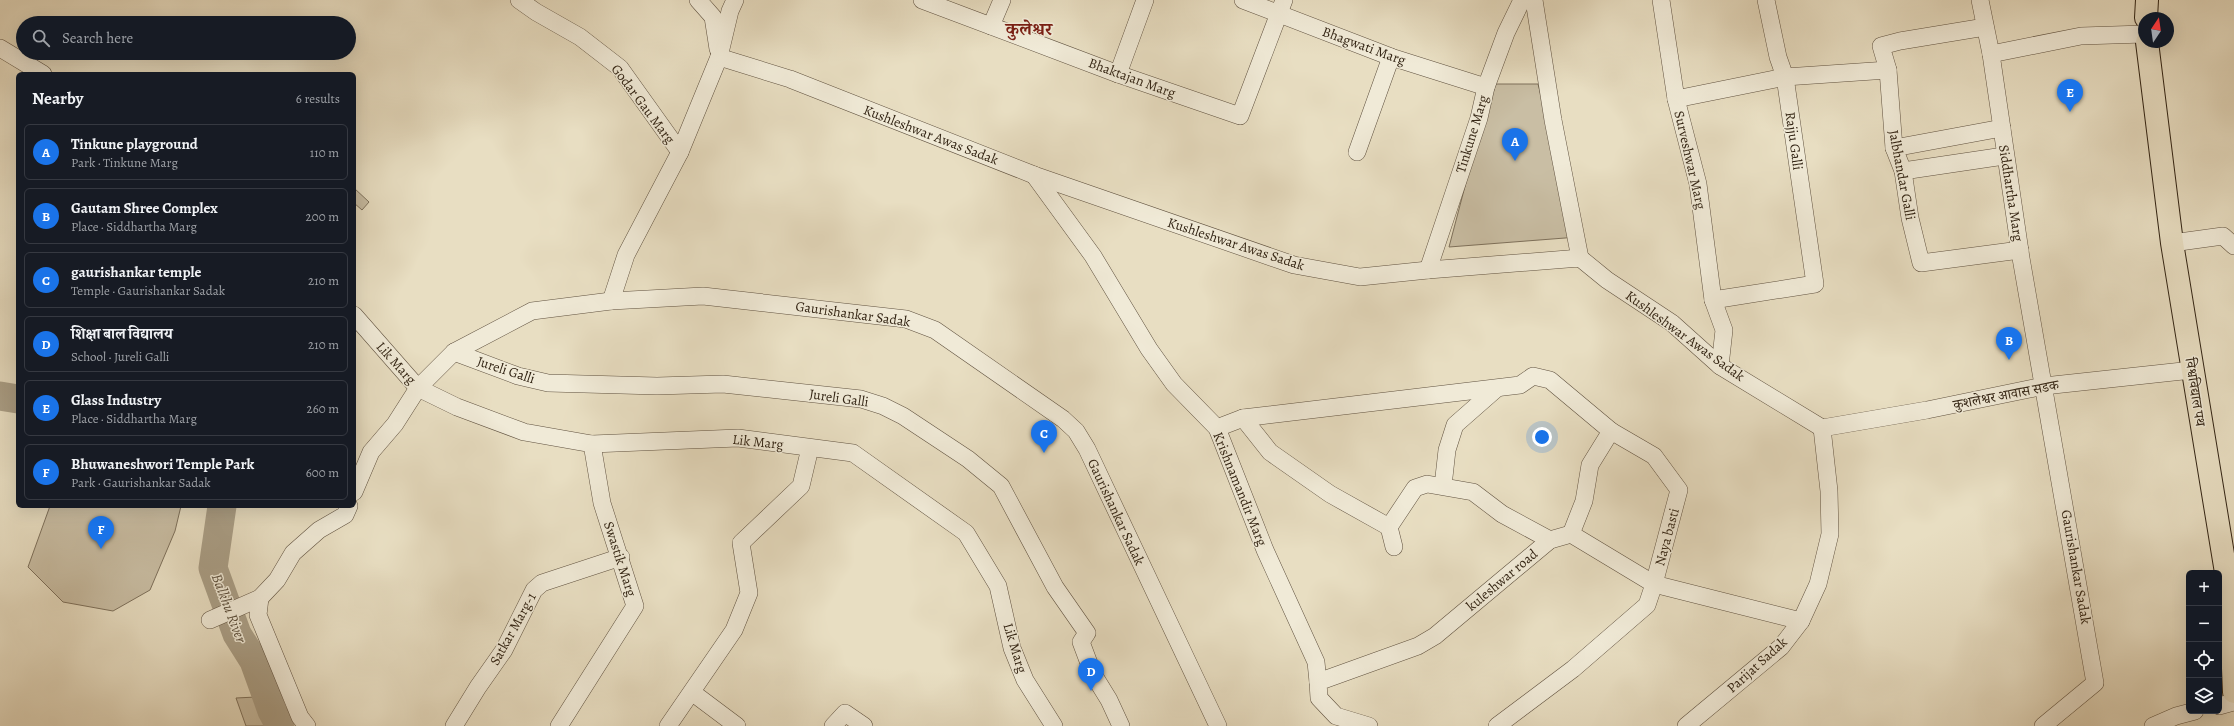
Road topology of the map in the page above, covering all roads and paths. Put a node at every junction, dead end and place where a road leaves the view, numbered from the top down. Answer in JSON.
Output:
{"nodes":[{"id":1,"x":519,"y":0,"type":"edge"},
{"id":2,"x":698,"y":0,"type":"edge"},
{"id":3,"x":735,"y":0,"type":"edge"},
{"id":4,"x":922,"y":0,"type":"edge"},
{"id":5,"x":1002,"y":0,"type":"edge"},
{"id":6,"x":1145,"y":0,"type":"edge"},
{"id":7,"x":1243,"y":0,"type":"edge"},
{"id":8,"x":1522,"y":0,"type":"edge"},
{"id":9,"x":1534,"y":0,"type":"edge"},
{"id":10,"x":1661,"y":0,"type":"edge"},
{"id":11,"x":1766,"y":0,"type":"edge"},
{"id":12,"x":1980,"y":0,"type":"edge"},
{"id":13,"x":2147,"y":0,"type":"edge"},
{"id":14,"x":1282,"y":7,"type":"edge"},
{"id":15,"x":2146,"y":12,"type":"edge"},
{"id":16,"x":991,"y":26,"type":"junction"},
{"id":17,"x":1985,"y":27,"type":"junction"},
{"id":18,"x":2138,"y":34,"type":"edge"},
{"id":19,"x":0,"y":48,"type":"edge"},
{"id":20,"x":2148,"y":48,"type":"edge"},
{"id":21,"x":1991,"y":54,"type":"junction"},
{"id":22,"x":719,"y":57,"type":"junction"},
{"id":23,"x":1391,"y":57,"type":"junction"},
{"id":24,"x":16,"y":58,"type":"edge"},
{"id":25,"x":20,"y":60,"type":"edge"},
{"id":26,"x":1888,"y":70,"type":"junction"},
{"id":27,"x":40,"y":72,"type":"edge"},
{"id":28,"x":1118,"y":74,"type":"junction"},
{"id":29,"x":1785,"y":77,"type":"junction"},
{"id":30,"x":1486,"y":87,"type":"junction"},
{"id":31,"x":1676,"y":99,"type":"junction"},
{"id":32,"x":2002,"y":128,"type":"junction"},
{"id":33,"x":1894,"y":148,"type":"junction"},
{"id":34,"x":680,"y":152,"type":"junction"},
{"id":35,"x":1357,"y":152,"type":"dead end"},
{"id":36,"x":2004,"y":156,"type":"junction"},
{"id":37,"x":1903,"y":171,"type":"junction"},
{"id":38,"x":1034,"y":175,"type":"junction"},
{"id":39,"x":2172,"y":243,"type":"junction"},
{"id":40,"x":2234,"y":246,"type":"edge"},
{"id":41,"x":2020,"y":250,"type":"junction"},
{"id":42,"x":1580,"y":258,"type":"junction"},
{"id":43,"x":1428,"y":270,"type":"junction"},
{"id":44,"x":1713,"y":300,"type":"junction"},
{"id":45,"x":610,"y":302,"type":"junction"},
{"id":46,"x":356,"y":317,"type":"edge"},
{"id":47,"x":454,"y":352,"type":"junction"},
{"id":48,"x":1720,"y":366,"type":"junction"},
{"id":49,"x":2192,"y":370,"type":"junction"},
{"id":50,"x":2044,"y":386,"type":"junction"},
{"id":51,"x":418,"y":388,"type":"junction"},
{"id":52,"x":1496,"y":389,"type":"junction"},
{"id":53,"x":1243,"y":418,"type":"junction"},
{"id":54,"x":1217,"y":428,"type":"junction"},
{"id":55,"x":1822,"y":428,"type":"junction"},
{"id":56,"x":1611,"y":431,"type":"junction"},
{"id":57,"x":592,"y":444,"type":"junction"},
{"id":58,"x":810,"y":448,"type":"junction"},
{"id":59,"x":1443,"y":486,"type":"junction"},
{"id":60,"x":356,"y":487,"type":"edge"},
{"id":61,"x":348,"y":508,"type":"edge"},
{"id":62,"x":1389,"y":527,"type":"junction"},
{"id":63,"x":1572,"y":534,"type":"junction"},
{"id":64,"x":1550,"y":540,"type":"junction"},
{"id":65,"x":1394,"y":547,"type":"dead end"},
{"id":66,"x":621,"y":557,"type":"junction"},
{"id":67,"x":1654,"y":584,"type":"junction"},
{"id":68,"x":260,"y":598,"type":"junction"},
{"id":69,"x":210,"y":620,"type":"dead end"},
{"id":70,"x":1801,"y":621,"type":"junction"},
{"id":71,"x":1318,"y":682,"type":"junction"},
{"id":72,"x":2234,"y":692,"type":"edge"},
{"id":73,"x":693,"y":693,"type":"junction"},
{"id":74,"x":2234,"y":702,"type":"edge"},
{"id":75,"x":2222,"y":705,"type":"edge"},
{"id":76,"x":2186,"y":714,"type":"edge"},
{"id":77,"x":1347,"y":723,"type":"edge"},
{"id":78,"x":307,"y":726,"type":"edge"},
{"id":79,"x":454,"y":726,"type":"edge"},
{"id":80,"x":559,"y":726,"type":"edge"},
{"id":81,"x":668,"y":726,"type":"edge"},
{"id":82,"x":737,"y":726,"type":"edge"},
{"id":83,"x":833,"y":726,"type":"edge"},
{"id":84,"x":864,"y":726,"type":"edge"},
{"id":85,"x":1054,"y":726,"type":"edge"},
{"id":86,"x":1121,"y":726,"type":"edge"},
{"id":87,"x":1218,"y":726,"type":"edge"},
{"id":88,"x":1370,"y":726,"type":"edge"},
{"id":89,"x":1497,"y":726,"type":"edge"},
{"id":90,"x":1686,"y":726,"type":"edge"},
{"id":91,"x":2043,"y":726,"type":"edge"},
{"id":92,"x":2153,"y":726,"type":"edge"}],
"edges":[{"from":1,"to":34,"type":"street","name":"Godar Gau Marg"},
{"from":2,"to":22,"type":"street"},
{"from":3,"to":22,"type":"street","name":"Godar Gau Marg"},
{"from":4,"to":16,"type":"street","name":"Bhaktajan Marg"},
{"from":5,"to":16,"type":"street"},
{"from":6,"to":28,"type":"street"},
{"from":7,"to":14,"type":"street","name":"Bhagwati Marg"},
{"from":8,"to":30,"type":"street","name":"Tinkune Marg"},
{"from":9,"to":42,"type":"street"},
{"from":10,"to":31,"type":"street","name":"Surveshwar Marg"},
{"from":11,"to":29,"type":"street","name":"Rajju Galli"},
{"from":12,"to":17,"type":"street","name":"Siddhartha Marg"},
{"from":13,"to":15,"type":"main road"},
{"from":14,"to":23,"type":"street","name":"Bhagwati Marg"},
{"from":14,"to":28,"type":"street","name":"Bhaktajan Marg"},
{"from":16,"to":28,"type":"street","name":"Bhaktajan Marg"},
{"from":17,"to":21,"type":"street","name":"Siddhartha Marg"},
{"from":17,"to":26,"type":"street","name":"Jalbhandar Galli"},
{"from":18,"to":21,"type":"street"},
{"from":19,"to":24,"type":"street"},
{"from":20,"to":39,"type":"main road","name":"विश्वविद्याल पथ"},
{"from":21,"to":32,"type":"street","name":"Siddhartha Marg"},
{"from":22,"to":34,"type":"street","name":"Godar Gau Marg"},
{"from":22,"to":38,"type":"street","name":"Kushleshwar Awas Sadak"},
{"from":23,"to":30,"type":"street","name":"Bhagwati Marg"},
{"from":23,"to":35,"type":"street"},
{"from":25,"to":27,"type":"street"},
{"from":26,"to":29,"type":"street"},
{"from":26,"to":33,"type":"street","name":"Jalbhandar Galli"},
{"from":29,"to":31,"type":"street"},
{"from":29,"to":44,"type":"street","name":"Rajju Galli"},
{"from":30,"to":43,"type":"street","name":"Tinkune Marg"},
{"from":31,"to":44,"type":"street","name":"Surveshwar Marg"},
{"from":32,"to":33,"type":"street"},
{"from":32,"to":36,"type":"street","name":"Siddhartha Marg"},
{"from":33,"to":37,"type":"street","name":"Jalbhandar Galli"},
{"from":34,"to":45,"type":"street"},
{"from":36,"to":37,"type":"street"},
{"from":36,"to":41,"type":"street","name":"Siddhartha Marg"},
{"from":37,"to":41,"type":"street","name":"Jalbhandar Galli"},
{"from":38,"to":43,"type":"street","name":"Kushleshwar Awas Sadak"},
{"from":38,"to":54,"type":"street","name":"Krishnamandir Marg"},
{"from":39,"to":40,"type":"street"},
{"from":39,"to":49,"type":"main road","name":"विश्वविद्याल पथ"},
{"from":41,"to":50,"type":"street","name":"Siddhartha Marg"},
{"from":42,"to":43,"type":"street","name":"Kushleshwar Awas Sadak"},
{"from":42,"to":48,"type":"street","name":"Kushleshwar Awas Sadak"},
{"from":44,"to":48,"type":"street","name":"Surveshwar Marg"},
{"from":45,"to":47,"type":"street","name":"Gaurishankar Sadak"},
{"from":45,"to":87,"type":"street","name":"Gaurishankar Sadak"},
{"from":46,"to":51,"type":"street","name":"Lik Marg"},
{"from":47,"to":51,"type":"street","name":"Gaurishankar Sadak"},
{"from":47,"to":86,"type":"street","name":"Jureli Galli"},
{"from":48,"to":55,"type":"street","name":"Kushleshwar Awas Sadak"},
{"from":49,"to":50,"type":"street","name":"कुशलेश्वर आवास सडक"},
{"from":49,"to":72,"type":"main road","name":"विश्वविद्याल पथ"},
{"from":50,"to":55,"type":"street","name":"कुशलेश्वर आवास सडक"},
{"from":50,"to":91,"type":"street","name":"Gaurishankar Sadak"},
{"from":51,"to":57,"type":"street","name":"Lik Marg"},
{"from":51,"to":60,"type":"street","name":"Gaurishankar Sadak"},
{"from":52,"to":53,"type":"street"},
{"from":52,"to":56,"type":"street"},
{"from":52,"to":59,"type":"street"},
{"from":53,"to":54,"type":"street"},
{"from":53,"to":62,"type":"street"},
{"from":54,"to":71,"type":"street","name":"Krishnamandir Marg"},
{"from":55,"to":70,"type":"street","name":"Parijat Sadak"},
{"from":56,"to":63,"type":"street"},
{"from":56,"to":67,"type":"street","name":"Naya basti"},
{"from":57,"to":58,"type":"street","name":"Lik Marg"},
{"from":57,"to":66,"type":"street","name":"Swastik Marg"},
{"from":58,"to":73,"type":"street"},
{"from":58,"to":85,"type":"street","name":"Lik Marg"},
{"from":59,"to":62,"type":"street"},
{"from":59,"to":64,"type":"street"},
{"from":61,"to":68,"type":"street"},
{"from":62,"to":65,"type":"street"},
{"from":63,"to":64,"type":"street","name":"kuleshwar road"},
{"from":63,"to":67,"type":"street"},
{"from":64,"to":71,"type":"street","name":"kuleshwar road"},
{"from":66,"to":79,"type":"street","name":"Satkar Marg-1"},
{"from":66,"to":80,"type":"street","name":"Swastik Marg"},
{"from":67,"to":70,"type":"street"},
{"from":67,"to":89,"type":"street"},
{"from":68,"to":69,"type":"street"},
{"from":68,"to":78,"type":"street"},
{"from":70,"to":90,"type":"street","name":"Parijat Sadak"},
{"from":71,"to":77,"type":"street"},
{"from":73,"to":81,"type":"street"},
{"from":73,"to":82,"type":"street"},
{"from":74,"to":75,"type":"street"},
{"from":76,"to":92,"type":"street"},
{"from":77,"to":88,"type":"street"},
{"from":83,"to":84,"type":"street"}]}
